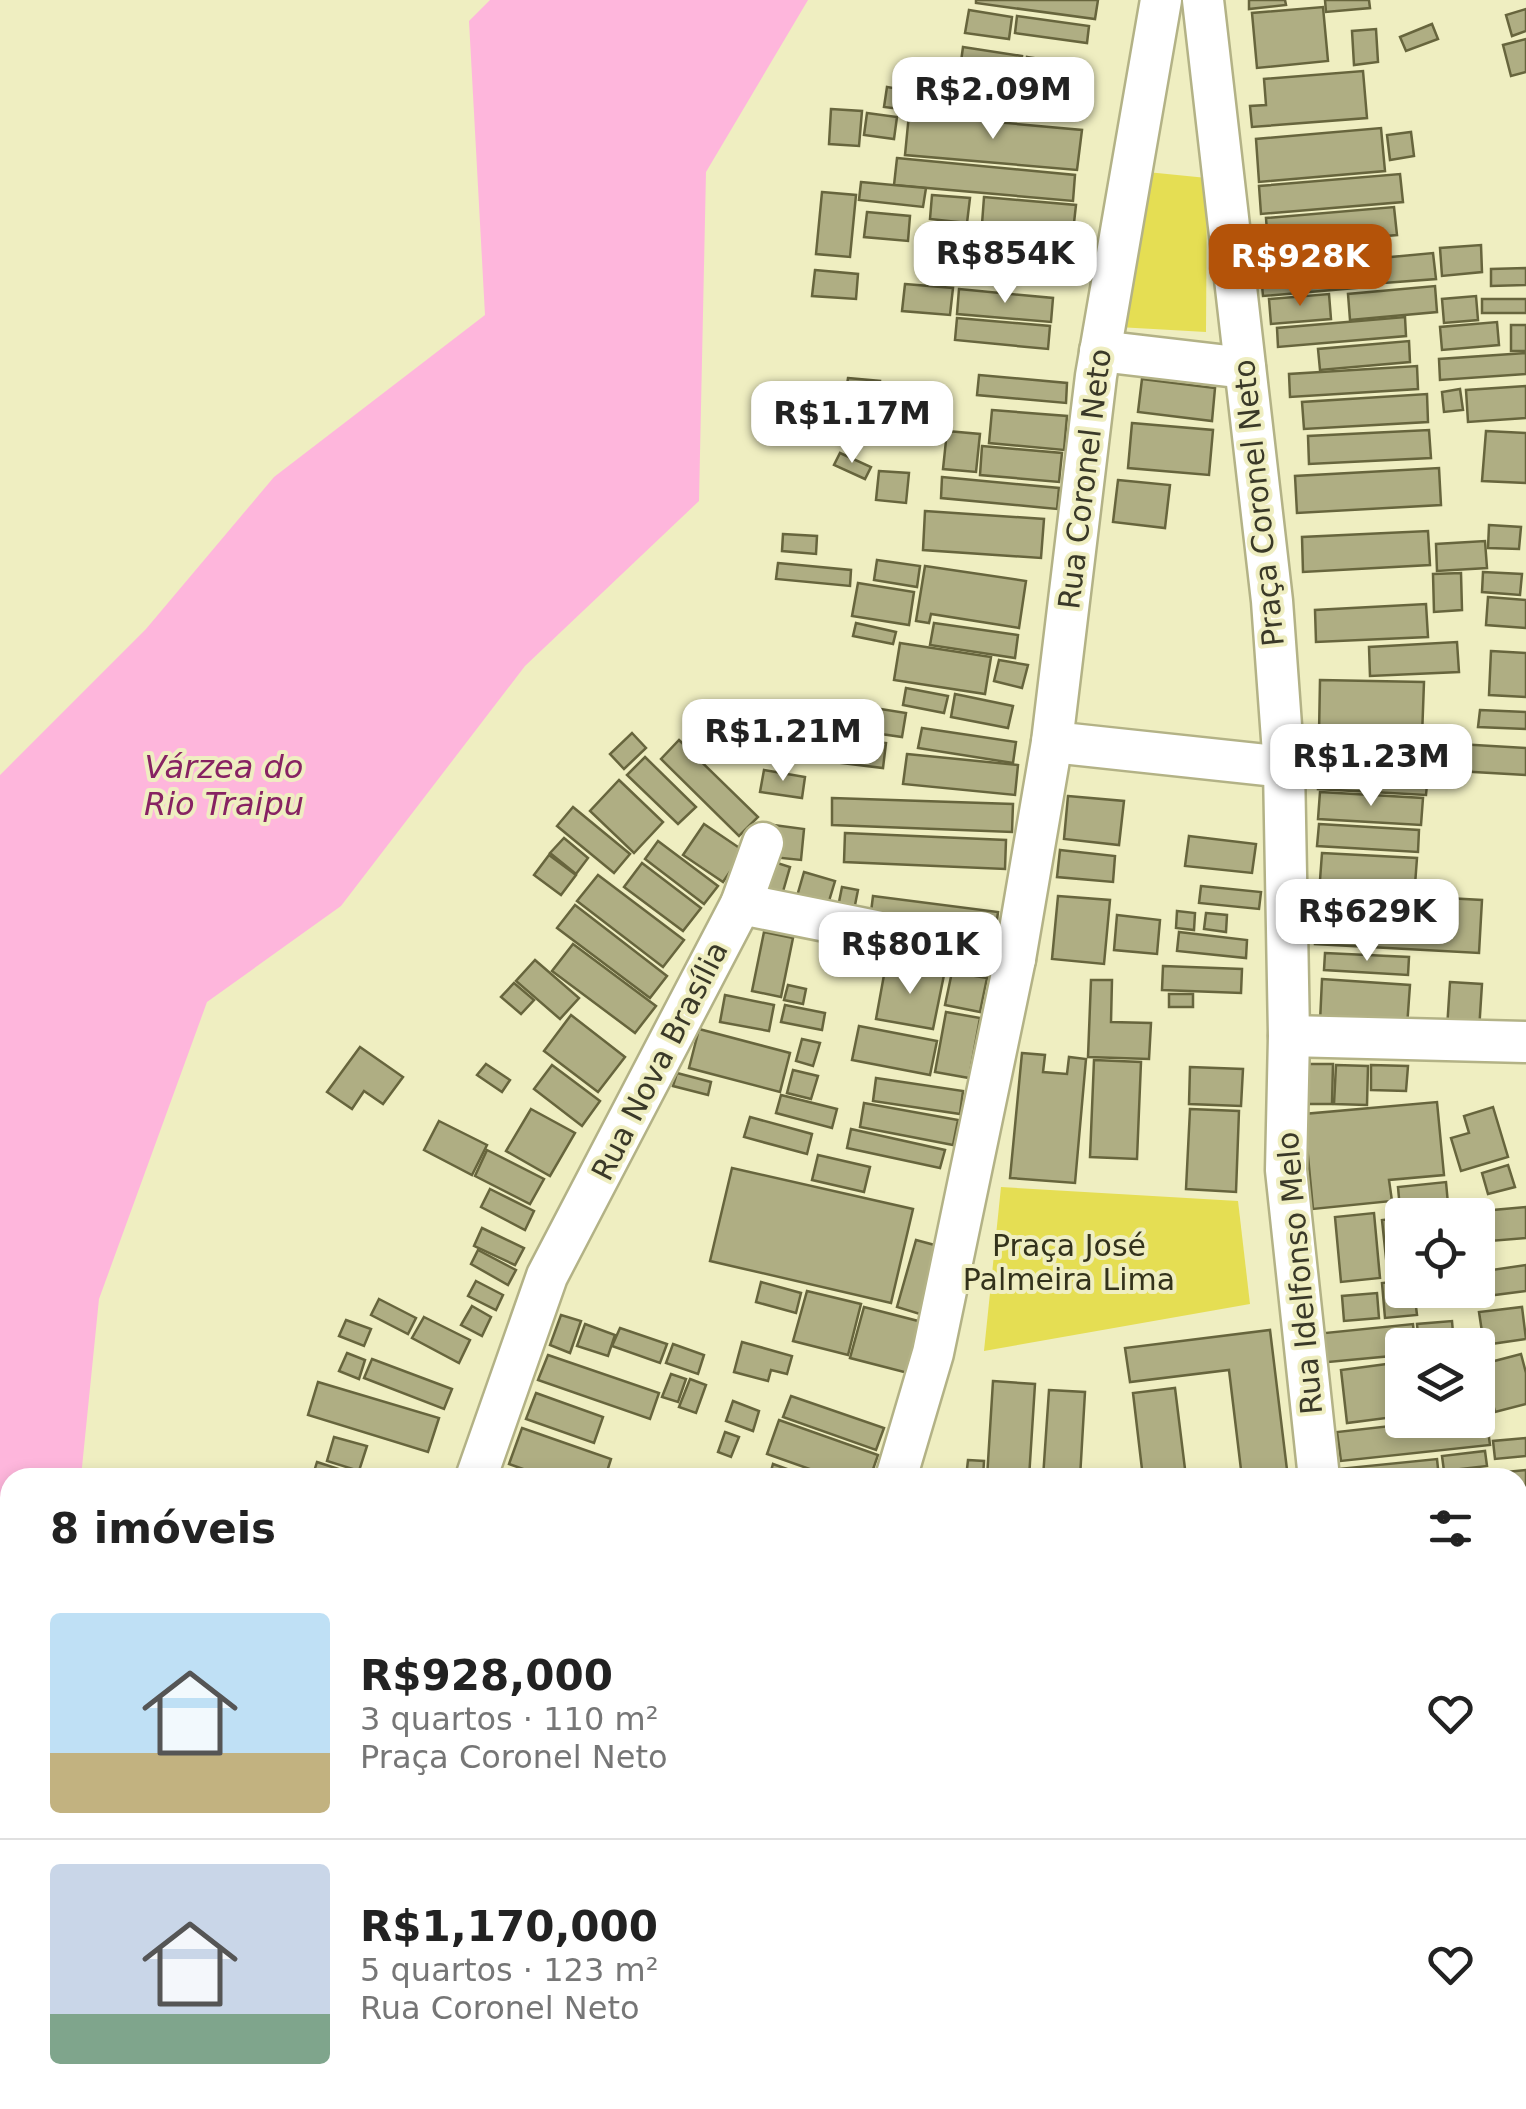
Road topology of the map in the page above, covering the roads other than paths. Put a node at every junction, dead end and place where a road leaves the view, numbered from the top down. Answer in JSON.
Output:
{"nodes":[{"id":1,"x":1161,"y":0,"type":"edge"},
{"id":2,"x":1203,"y":0,"type":"edge"},
{"id":3,"x":1100,"y":350,"type":"junction"},
{"id":4,"x":1245,"y":368,"type":"junction"},
{"id":5,"x":1052,"y":742,"type":"junction"},
{"id":6,"x":1284,"y":768,"type":"junction"},
{"id":7,"x":763,"y":843,"type":"dead end"},
{"id":8,"x":741,"y":904,"type":"junction"},
{"id":9,"x":1015,"y":959,"type":"junction"},
{"id":10,"x":1289,"y":1036,"type":"junction"},
{"id":11,"x":1526,"y":1042,"type":"edge"},
{"id":12,"x":480,"y":1468,"type":"edge"},
{"id":13,"x":899,"y":1468,"type":"edge"},
{"id":14,"x":1318,"y":1468,"type":"edge"}],
"edges":[{"from":1,"to":3,"type":"street","name":"Rua Coronel Neto"},
{"from":2,"to":4,"type":"street","name":"Praça Coronel Neto"},
{"from":3,"to":4,"type":"street"},
{"from":3,"to":5,"type":"street","name":"Rua Coronel Neto"},
{"from":4,"to":6,"type":"street","name":"Praça Coronel Neto"},
{"from":5,"to":6,"type":"street"},
{"from":5,"to":9,"type":"street","name":"Rua Coronel Neto"},
{"from":6,"to":10,"type":"street","name":"Rua Idelfonso Melo"},
{"from":7,"to":8,"type":"street","name":"Rua Nova Brasília"},
{"from":8,"to":9,"type":"street"},
{"from":8,"to":12,"type":"street","name":"Rua Nova Brasília"},
{"from":9,"to":13,"type":"street","name":"Rua Coronel Neto"},
{"from":10,"to":11,"type":"street"},
{"from":10,"to":14,"type":"street","name":"Rua Idelfonso Melo"}]}
